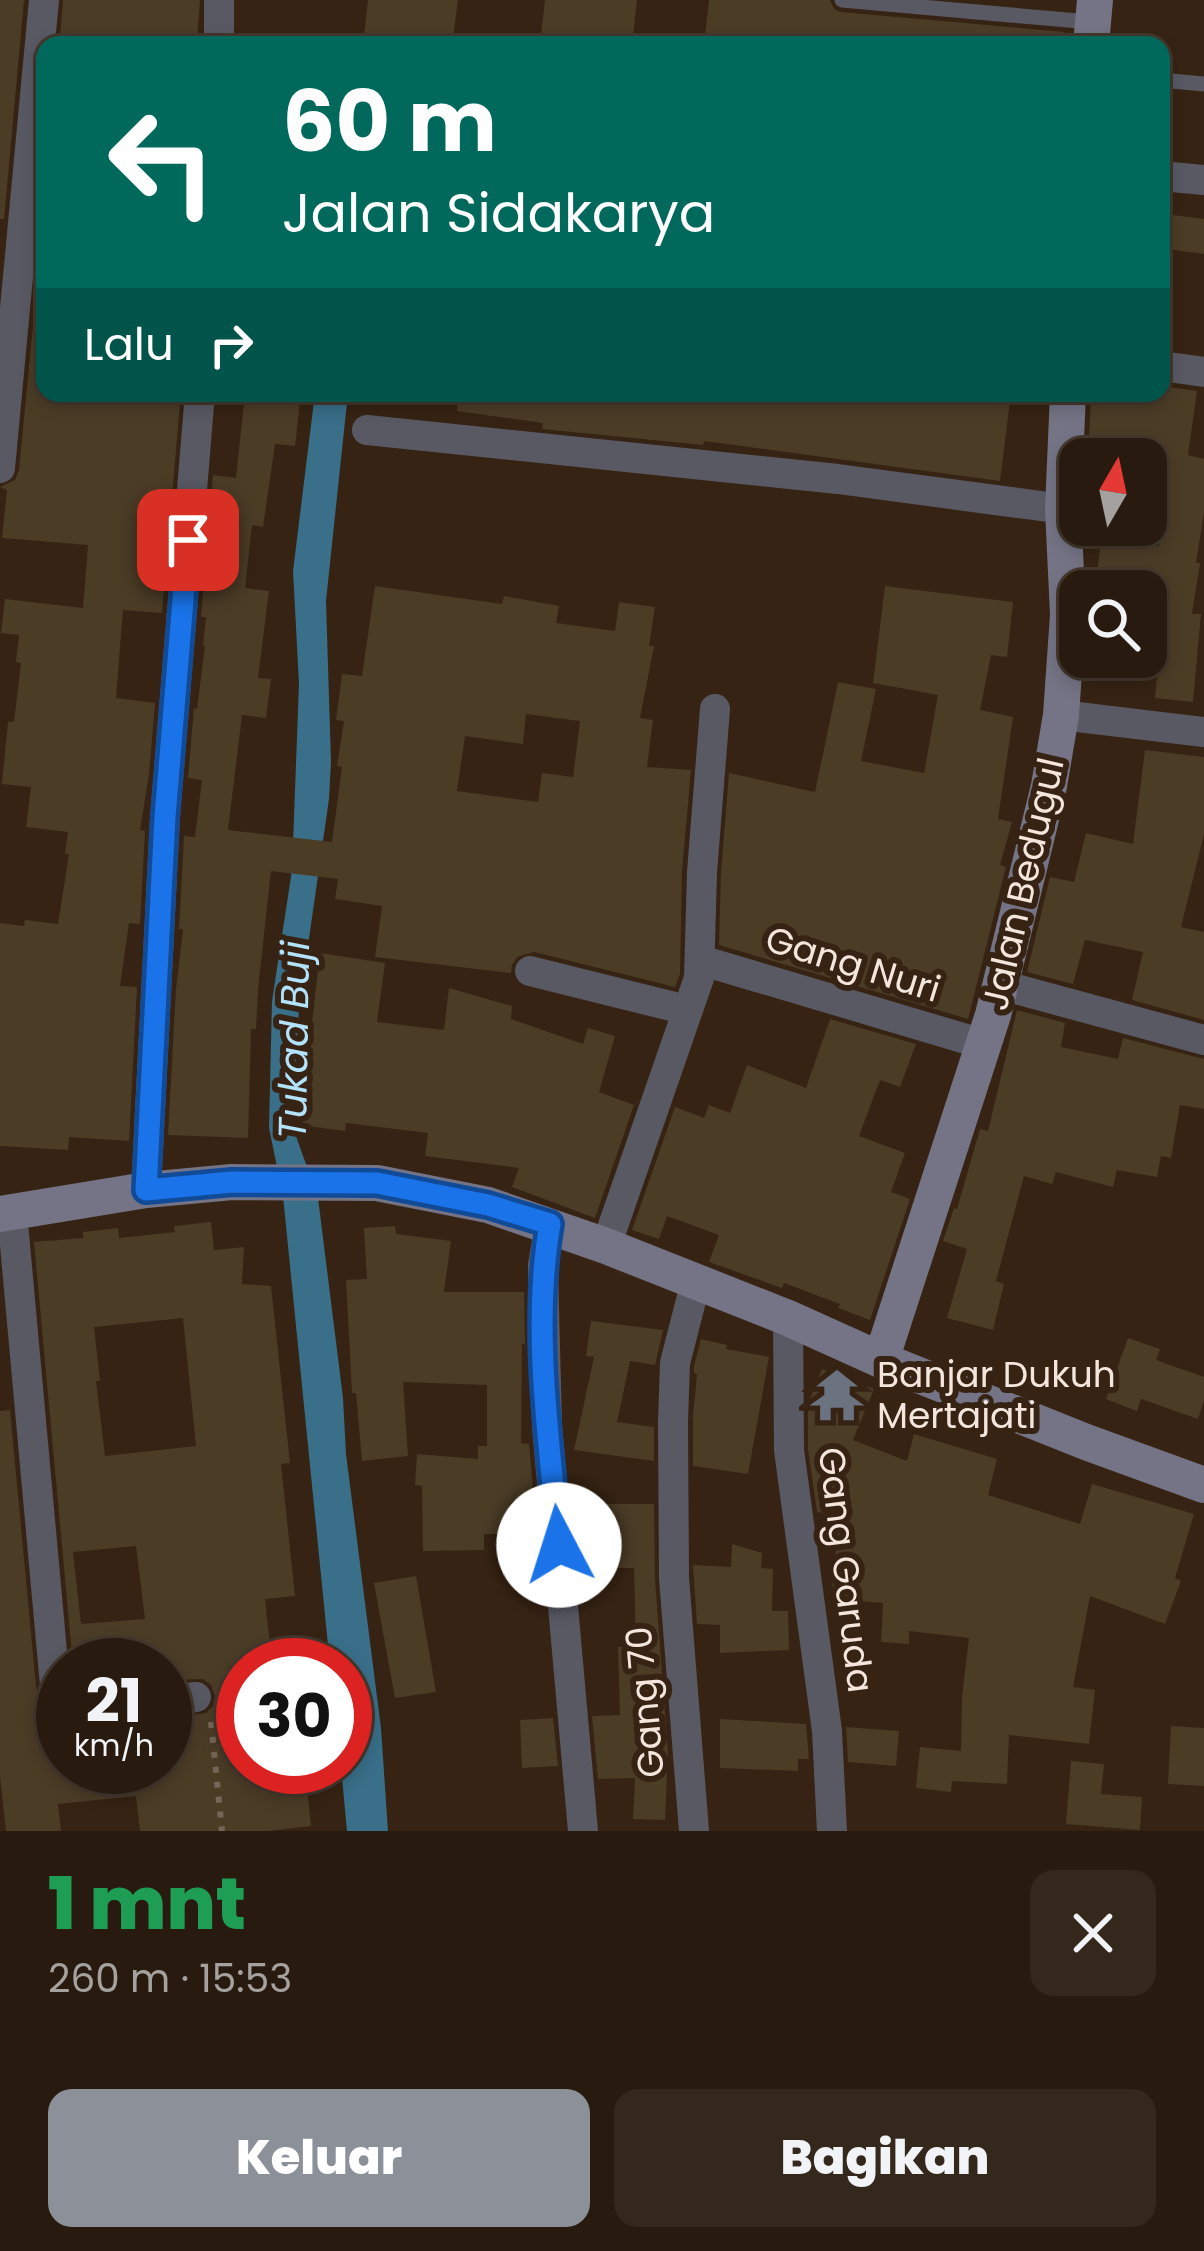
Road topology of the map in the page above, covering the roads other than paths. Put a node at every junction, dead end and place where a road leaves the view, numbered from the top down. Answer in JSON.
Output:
{"nodes":[{"id":1,"x":44,"y":0,"type":"edge"},
{"id":2,"x":219,"y":0,"type":"edge"},
{"id":3,"x":842,"y":0,"type":"edge"},
{"id":4,"x":1093,"y":22,"type":"edge"},
{"id":5,"x":41,"y":36,"type":"edge"},
{"id":6,"x":219,"y":36,"type":"edge"},
{"id":7,"x":1170,"y":81,"type":"edge"},
{"id":8,"x":1204,"y":84,"type":"edge"},
{"id":9,"x":36,"y":85,"type":"edge"},
{"id":10,"x":1170,"y":177,"type":"edge"},
{"id":11,"x":1204,"y":180,"type":"edge"},
{"id":12,"x":1170,"y":367,"type":"edge"},
{"id":13,"x":1204,"y":372,"type":"edge"},
{"id":14,"x":199,"y":402,"type":"edge"},
{"id":15,"x":1068,"y":402,"type":"edge"},
{"id":16,"x":368,"y":430,"type":"dead end"},
{"id":17,"x":1066,"y":438,"type":"edge"},
{"id":18,"x":0,"y":468,"type":"edge"},
{"id":19,"x":1059,"y":508,"type":"edge"},
{"id":20,"x":1065,"y":546,"type":"edge"},
{"id":21,"x":715,"y":710,"type":"dead end"},
{"id":22,"x":1061,"y":715,"type":"junction"},
{"id":23,"x":1204,"y":732,"type":"edge"},
{"id":24,"x":700,"y":960,"type":"junction"},
{"id":25,"x":530,"y":971,"type":"dead end"},
{"id":26,"x":1001,"y":986,"type":"junction"},
{"id":27,"x":686,"y":1010,"type":"junction"},
{"id":28,"x":1204,"y":1040,"type":"edge"},
{"id":29,"x":982,"y":1045,"type":"junction"},
{"id":30,"x":146,"y":1190,"type":"junction"},
{"id":31,"x":6,"y":1213,"type":"edge"},
{"id":32,"x":550,"y":1224,"type":"junction"},
{"id":33,"x":606,"y":1246,"type":"junction"},
{"id":34,"x":696,"y":1282,"type":"junction"},
{"id":35,"x":788,"y":1318,"type":"junction"},
{"id":36,"x":881,"y":1360,"type":"junction"},
{"id":37,"x":1204,"y":1485,"type":"edge"},
{"id":38,"x":50,"y":1638,"type":"edge"},
{"id":39,"x":583,"y":1831,"type":"edge"},
{"id":40,"x":694,"y":1831,"type":"edge"},
{"id":41,"x":832,"y":1831,"type":"edge"}],
"edges":[{"from":1,"to":5,"type":"street"},
{"from":2,"to":6,"type":"street"},
{"from":3,"to":4,"type":"lane"},
{"from":7,"to":8,"type":"lane"},
{"from":9,"to":18,"type":"street"},
{"from":10,"to":11,"type":"street"},
{"from":12,"to":13,"type":"street"},
{"from":14,"to":30,"type":"street"},
{"from":15,"to":17,"type":"street","name":"Jalan Bedugul"},
{"from":16,"to":19,"type":"street"},
{"from":20,"to":22,"type":"street","name":"Jalan Bedugul"},
{"from":21,"to":24,"type":"street"},
{"from":22,"to":23,"type":"street"},
{"from":22,"to":26,"type":"street","name":"Jalan Bedugul"},
{"from":24,"to":27,"type":"street"},
{"from":24,"to":29,"type":"street","name":"Gang Nuri"},
{"from":25,"to":27,"type":"street"},
{"from":26,"to":28,"type":"street"},
{"from":26,"to":29,"type":"street","name":"Jalan Bedugul"},
{"from":27,"to":33,"type":"street"},
{"from":29,"to":36,"type":"street","name":"Jalan Bedugul"},
{"from":30,"to":31,"type":"street"},
{"from":30,"to":32,"type":"street"},
{"from":31,"to":38,"type":"street"},
{"from":32,"to":33,"type":"street"},
{"from":32,"to":39,"type":"street"},
{"from":33,"to":34,"type":"street"},
{"from":34,"to":35,"type":"street"},
{"from":34,"to":40,"type":"street","name":"Gang 70"},
{"from":35,"to":36,"type":"street"},
{"from":35,"to":41,"type":"street","name":"Gang Garuda"},
{"from":36,"to":37,"type":"street"}]}
